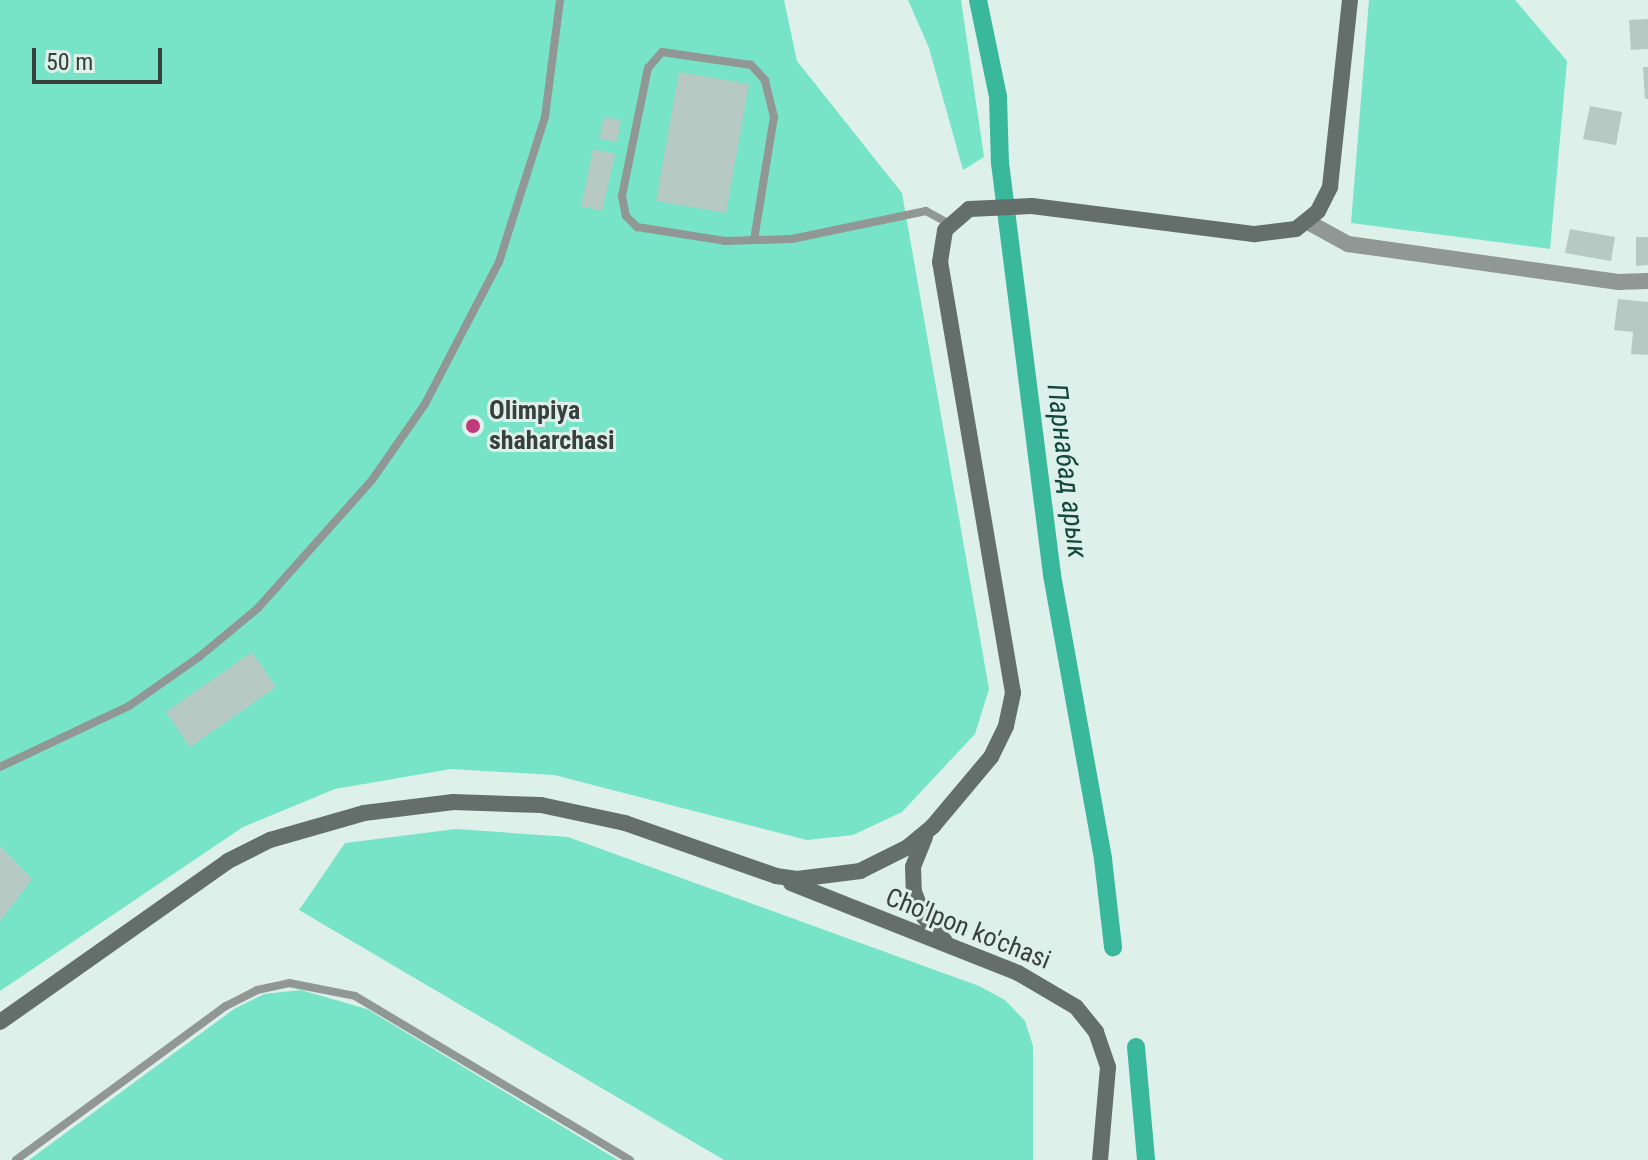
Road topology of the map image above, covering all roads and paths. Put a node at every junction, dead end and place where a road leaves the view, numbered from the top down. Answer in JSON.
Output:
{"nodes":[{"id":1,"x":560,"y":0,"type":"edge"},
{"id":2,"x":1350,"y":0,"type":"edge"},
{"id":3,"x":1308,"y":222,"type":"junction"},
{"id":4,"x":949,"y":224,"type":"junction"},
{"id":5,"x":754,"y":240,"type":"junction"},
{"id":6,"x":1648,"y":281,"type":"edge"},
{"id":7,"x":0,"y":767,"type":"edge"},
{"id":8,"x":933,"y":826,"type":"junction"},
{"id":9,"x":776,"y":876,"type":"junction"},
{"id":10,"x":953,"y":948,"type":"junction"},
{"id":11,"x":0,"y":1022,"type":"edge"},
{"id":12,"x":16,"y":1160,"type":"edge"},
{"id":13,"x":630,"y":1160,"type":"edge"},
{"id":14,"x":1100,"y":1160,"type":"edge"}],
"edges":[{"from":1,"to":7,"type":"lane"},
{"from":2,"to":3,"type":"main road"},
{"from":3,"to":4,"type":"main road"},
{"from":3,"to":6,"type":"street"},
{"from":4,"to":5,"type":"lane"},
{"from":4,"to":8,"type":"main road"},
{"from":5,"to":5,"type":"lane"},
{"from":8,"to":9,"type":"main road"},
{"from":8,"to":10,"type":"main road"},
{"from":9,"to":10,"type":"main road","name":"Cho'lpon ko'chasi"},
{"from":9,"to":11,"type":"main road"},
{"from":10,"to":14,"type":"main road","name":"Cho'lpon ko'chasi"},
{"from":12,"to":13,"type":"lane"}]}
